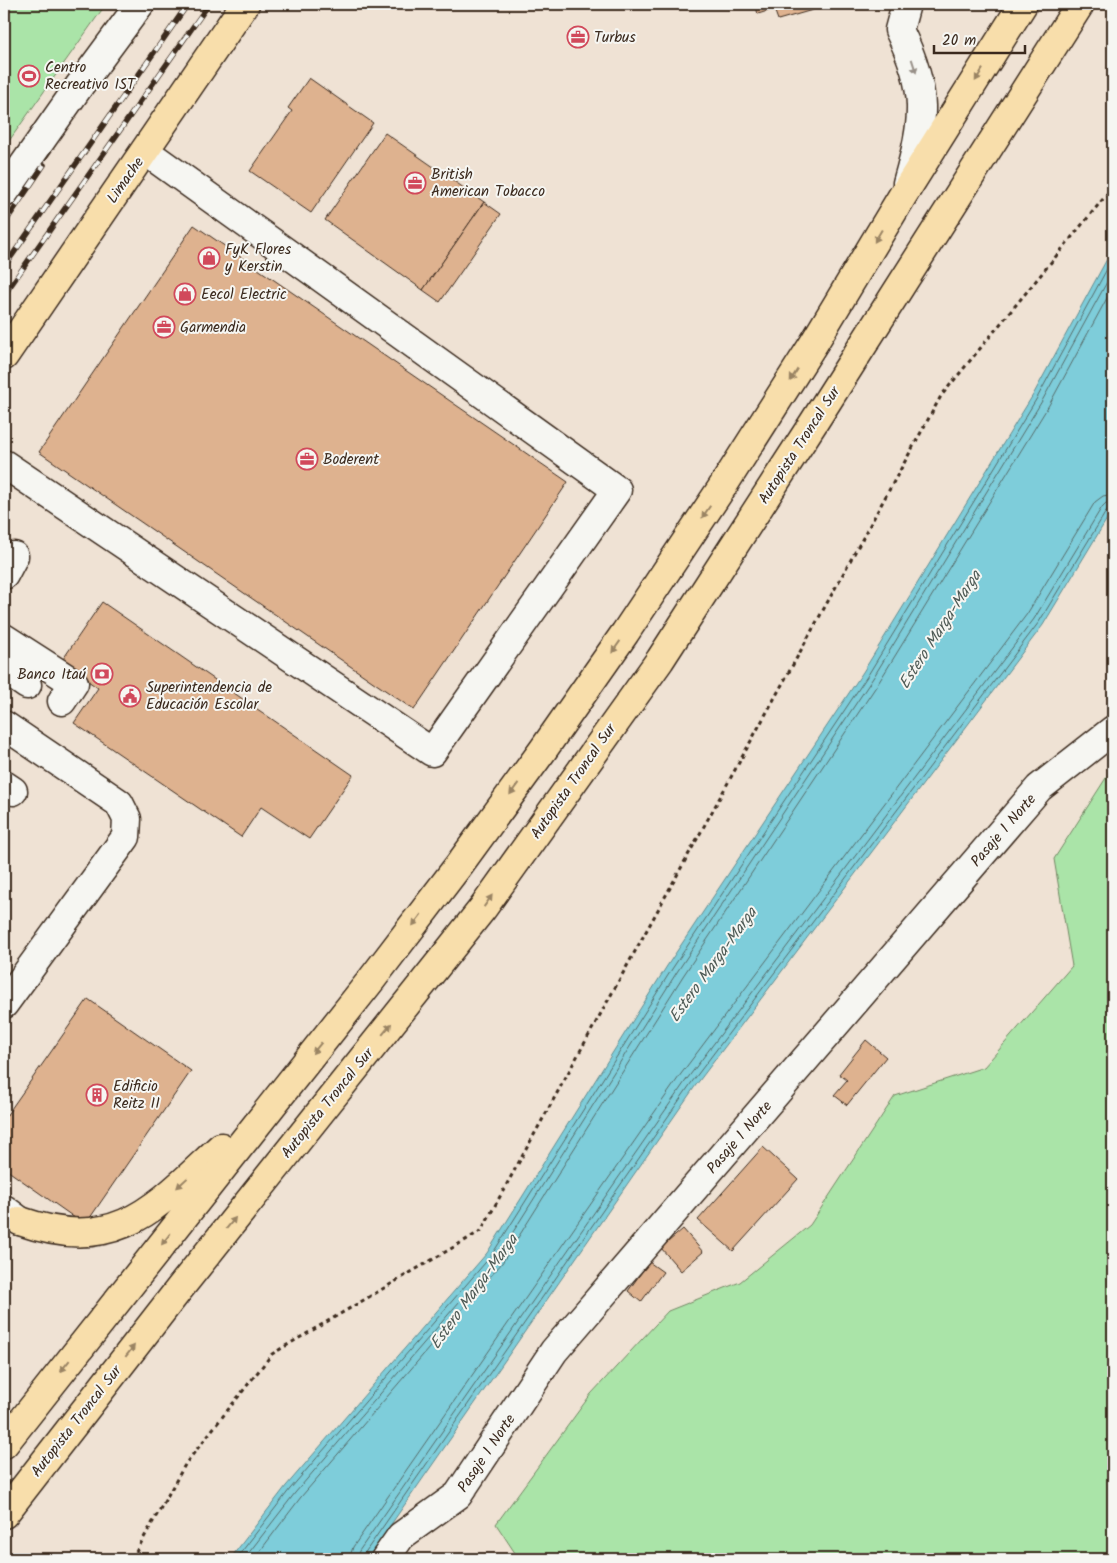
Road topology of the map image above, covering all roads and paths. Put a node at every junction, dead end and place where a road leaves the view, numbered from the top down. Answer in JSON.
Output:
{"nodes":[{"id":1,"x":140,"y":4,"type":"edge"},
{"id":2,"x":245,"y":4,"type":"edge"},
{"id":3,"x":889,"y":4,"type":"edge"},
{"id":4,"x":906,"y":4,"type":"edge"},
{"id":5,"x":1023,"y":4,"type":"edge"},
{"id":6,"x":1080,"y":4,"type":"edge"},
{"id":7,"x":899,"y":30,"type":"junction"},
{"id":8,"x":145,"y":151,"type":"junction"},
{"id":9,"x":1113,"y":187,"type":"edge"},
{"id":10,"x":4,"y":192,"type":"edge"},
{"id":11,"x":903,"y":194,"type":"junction"},
{"id":12,"x":4,"y":356,"type":"edge"},
{"id":13,"x":4,"y":464,"type":"edge"},
{"id":14,"x":4,"y":638,"type":"edge"},
{"id":15,"x":4,"y":669,"type":"edge"},
{"id":16,"x":27,"y":685,"type":"dead end"},
{"id":17,"x":62,"y":701,"type":"dead end"},
{"id":18,"x":4,"y":724,"type":"edge"},
{"id":19,"x":1113,"y":730,"type":"edge"},
{"id":20,"x":4,"y":1004,"type":"edge"},
{"id":21,"x":283,"y":1090,"type":"junction"},
{"id":22,"x":12,"y":1215,"type":"edge"},
{"id":23,"x":4,"y":1444,"type":"edge"},
{"id":24,"x":4,"y":1514,"type":"edge"},
{"id":25,"x":132,"y":1559,"type":"edge"},
{"id":26,"x":385,"y":1559,"type":"edge"}],
"edges":[{"from":1,"to":10,"type":"street"},
{"from":2,"to":8,"type":"main road","name":"Limache"},
{"from":3,"to":7,"type":"street"},
{"from":4,"to":7,"type":"street"},
{"from":5,"to":11,"type":"main road","one_way":true},
{"from":24,"to":6,"type":"main road","name":"Autopista Troncal Sur","one_way":true},
{"from":7,"to":11,"type":"street","one_way":true},
{"from":8,"to":12,"type":"main road","name":"Limache"},
{"from":8,"to":13,"type":"street"},
{"from":9,"to":25,"type":"path"},
{"from":11,"to":21,"type":"main road","one_way":true},
{"from":14,"to":17,"type":"street"},
{"from":15,"to":16,"type":"street"},
{"from":18,"to":20,"type":"street"},
{"from":19,"to":26,"type":"street","name":"Pasaje 1 Norte"},
{"from":21,"to":22,"type":"main road","one_way":true},
{"from":21,"to":23,"type":"main road","one_way":true}]}
